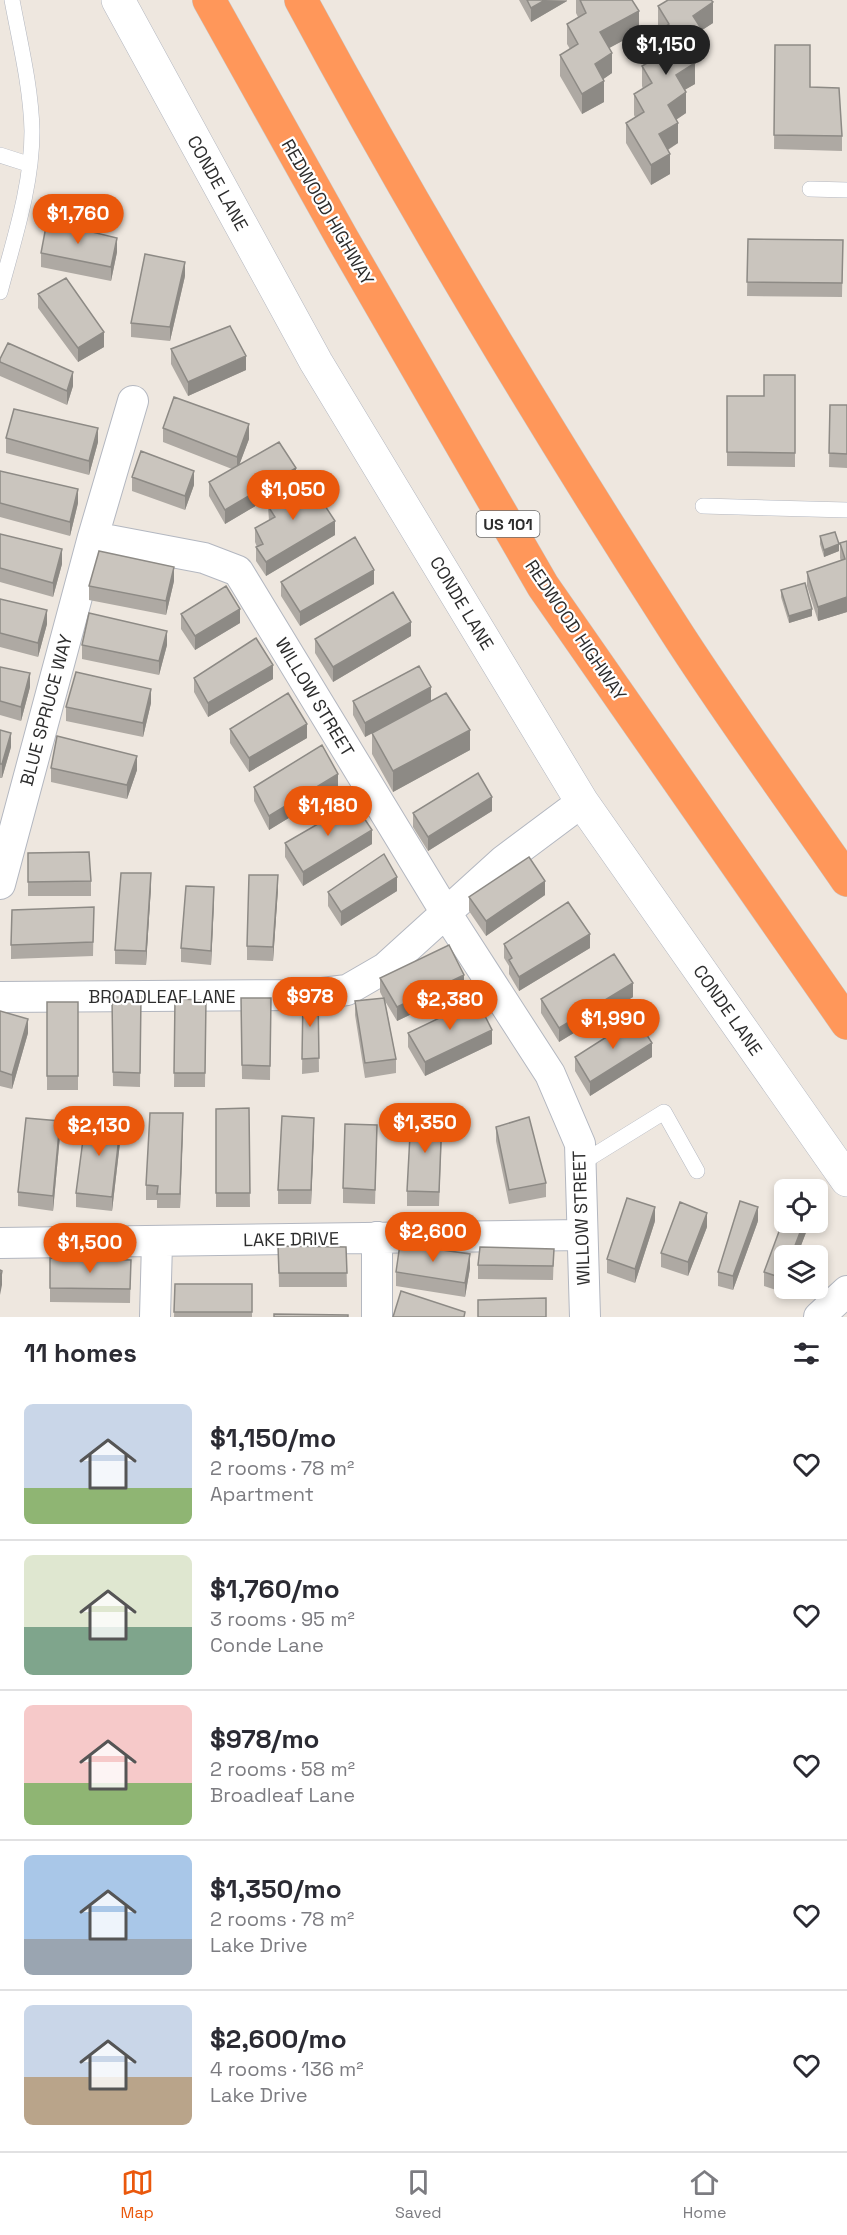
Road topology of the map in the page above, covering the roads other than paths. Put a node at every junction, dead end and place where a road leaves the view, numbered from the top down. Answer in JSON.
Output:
{"nodes":[{"id":1,"x":12,"y":0,"type":"edge"},
{"id":2,"x":118,"y":0,"type":"edge"},
{"id":3,"x":209,"y":0,"type":"edge"},
{"id":4,"x":301,"y":0,"type":"edge"},
{"id":5,"x":0,"y":155,"type":"edge"},
{"id":6,"x":28,"y":164,"type":"junction"},
{"id":7,"x":810,"y":189,"type":"dead end"},
{"id":8,"x":847,"y":190,"type":"edge"},
{"id":9,"x":0,"y":292,"type":"edge"},
{"id":10,"x":133,"y":401,"type":"dead end"},
{"id":11,"x":703,"y":506,"type":"dead end"},
{"id":12,"x":847,"y":510,"type":"edge"},
{"id":13,"x":93,"y":537,"type":"junction"},
{"id":14,"x":582,"y":802,"type":"junction"},
{"id":15,"x":847,"y":880,"type":"edge"},
{"id":16,"x":0,"y":884,"type":"edge"},
{"id":17,"x":446,"y":913,"type":"junction"},
{"id":18,"x":0,"y":997,"type":"edge"},
{"id":19,"x":847,"y":1023,"type":"edge"},
{"id":20,"x":580,"y":1164,"type":"junction"},
{"id":21,"x":697,"y":1171,"type":"dead end"},
{"id":22,"x":847,"y":1180,"type":"edge"},
{"id":23,"x":582,"y":1235,"type":"junction"},
{"id":24,"x":377,"y":1237,"type":"junction"},
{"id":25,"x":0,"y":1243,"type":"edge"},
{"id":26,"x":157,"y":1243,"type":"junction"},
{"id":27,"x":155,"y":1317,"type":"edge"},
{"id":28,"x":376,"y":1317,"type":"edge"},
{"id":29,"x":585,"y":1317,"type":"edge"}],
"edges":[{"from":1,"to":6,"type":"lane"},
{"from":2,"to":14,"type":"street","name":"CONDE LANE"},
{"from":3,"to":19,"type":"highway","name":"REDWOOD HIGHWAY","number":"US 101"},
{"from":4,"to":15,"type":"highway"},
{"from":5,"to":6,"type":"lane"},
{"from":6,"to":9,"type":"lane"},
{"from":7,"to":8,"type":"lane"},
{"from":10,"to":13,"type":"street"},
{"from":11,"to":12,"type":"lane"},
{"from":13,"to":16,"type":"street","name":"BLUE SPRUCE WAY"},
{"from":13,"to":17,"type":"street","name":"WILLOW STREET"},
{"from":14,"to":17,"type":"street","name":"BROADLEAF LANE"},
{"from":14,"to":22,"type":"street","name":"CONDE LANE"},
{"from":17,"to":18,"type":"street","name":"BROADLEAF LANE"},
{"from":17,"to":20,"type":"street","name":"WILLOW STREET"},
{"from":20,"to":21,"type":"lane"},
{"from":20,"to":23,"type":"street","name":"WILLOW STREET"},
{"from":23,"to":24,"type":"street","name":"LAKE DRIVE"},
{"from":23,"to":29,"type":"street","name":"WILLOW STREET"},
{"from":24,"to":26,"type":"street","name":"LAKE DRIVE"},
{"from":24,"to":28,"type":"street"},
{"from":25,"to":26,"type":"street","name":"LAKE DRIVE"},
{"from":26,"to":27,"type":"street"}]}
